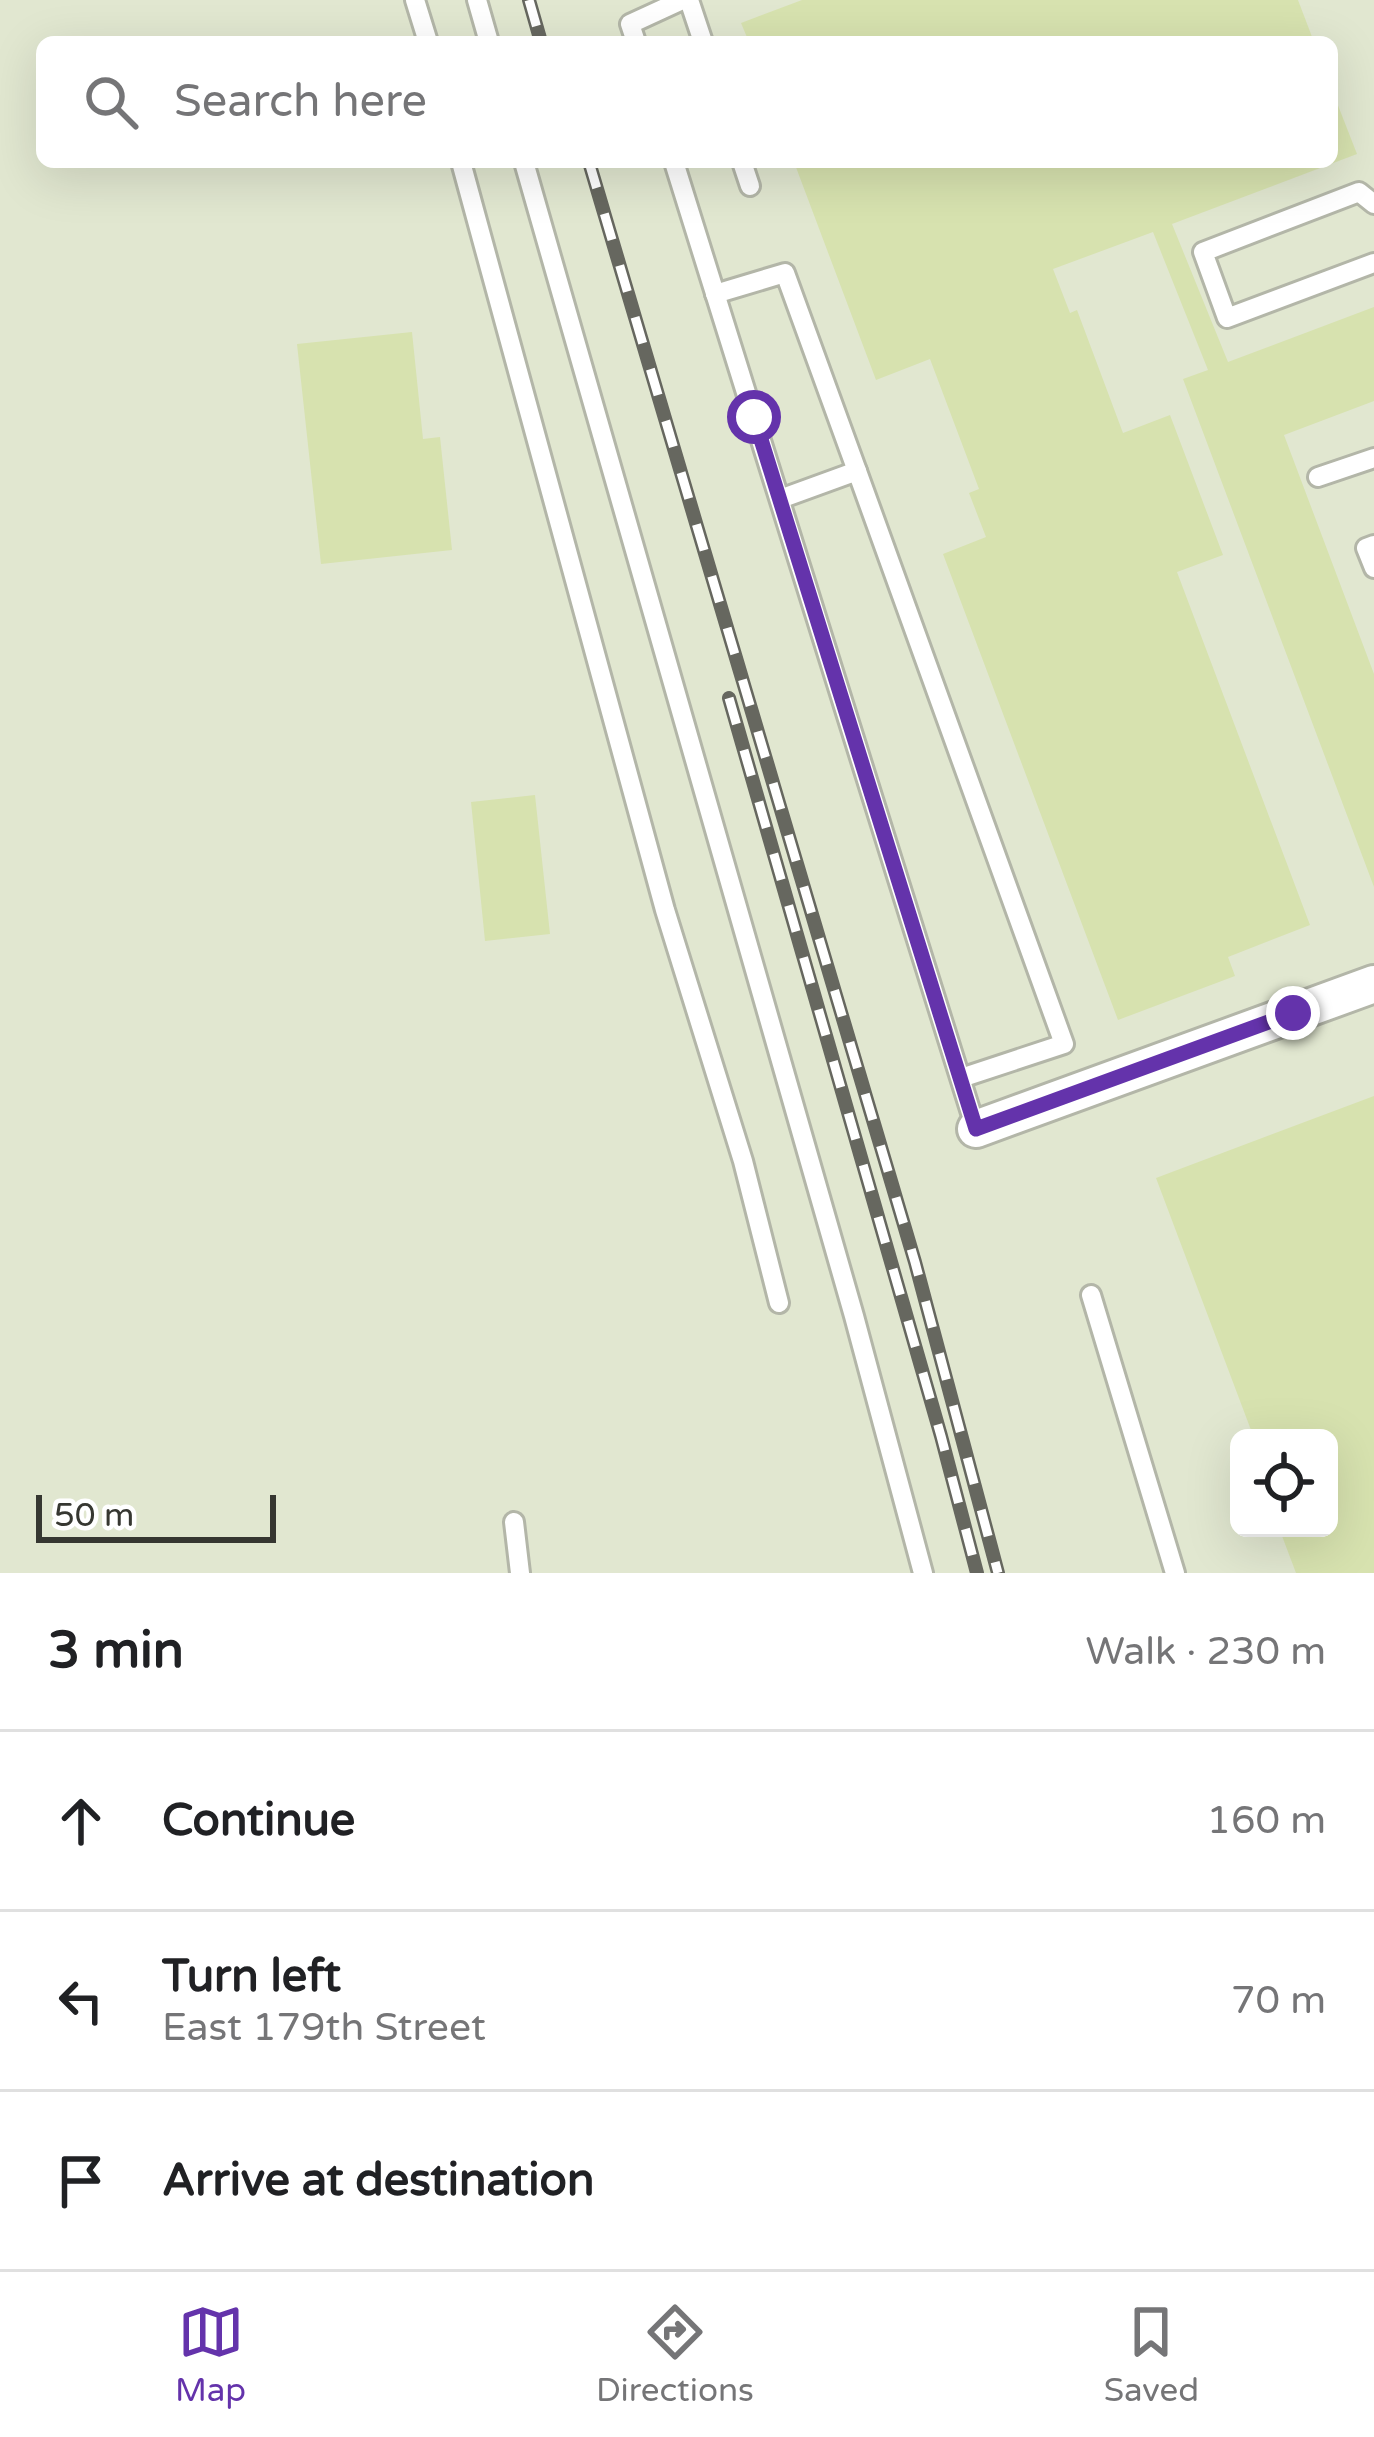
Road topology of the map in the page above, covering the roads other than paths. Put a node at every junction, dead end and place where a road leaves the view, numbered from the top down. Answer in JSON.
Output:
{"nodes":[{"id":1,"x":415,"y":0,"type":"edge"},
{"id":2,"x":476,"y":0,"type":"edge"},
{"id":3,"x":685,"y":0,"type":"edge"},
{"id":4,"x":426,"y":36,"type":"edge"},
{"id":5,"x":487,"y":36,"type":"edge"},
{"id":6,"x":634,"y":36,"type":"edge"},
{"id":7,"x":700,"y":36,"type":"edge"},
{"id":8,"x":463,"y":168,"type":"edge"},
{"id":9,"x":526,"y":168,"type":"edge"},
{"id":10,"x":676,"y":168,"type":"edge"},
{"id":11,"x":744,"y":168,"type":"edge"},
{"id":12,"x":750,"y":186,"type":"dead end"},
{"id":13,"x":1374,"y":204,"type":"edge"},
{"id":14,"x":1374,"y":263,"type":"edge"},
{"id":15,"x":715,"y":294,"type":"junction"},
{"id":16,"x":1374,"y":458,"type":"edge"},
{"id":17,"x":857,"y":471,"type":"junction"},
{"id":18,"x":1318,"y":477,"type":"dead end"},
{"id":19,"x":779,"y":499,"type":"junction"},
{"id":20,"x":1374,"y":545,"type":"edge"},
{"id":21,"x":1374,"y":568,"type":"edge"},
{"id":22,"x":1374,"y":984,"type":"edge"},
{"id":23,"x":961,"y":1078,"type":"junction"},
{"id":24,"x":976,"y":1129,"type":"joint"},
{"id":25,"x":1091,"y":1295,"type":"dead end"},
{"id":26,"x":779,"y":1303,"type":"dead end"},
{"id":27,"x":514,"y":1522,"type":"dead end"},
{"id":28,"x":520,"y":1573,"type":"edge"},
{"id":29,"x":923,"y":1573,"type":"edge"},
{"id":30,"x":1175,"y":1573,"type":"edge"}],
"edges":[{"from":1,"to":4,"type":"lane"},
{"from":2,"to":5,"type":"lane"},
{"from":3,"to":6,"type":"lane"},
{"from":3,"to":7,"type":"lane"},
{"from":8,"to":26,"type":"lane"},
{"from":9,"to":29,"type":"lane"},
{"from":10,"to":15,"type":"lane"},
{"from":11,"to":12,"type":"lane"},
{"from":13,"to":14,"type":"lane"},
{"from":15,"to":17,"type":"lane"},
{"from":15,"to":19,"type":"lane"},
{"from":16,"to":18,"type":"lane"},
{"from":17,"to":19,"type":"lane"},
{"from":17,"to":23,"type":"lane"},
{"from":19,"to":23,"type":"lane"},
{"from":20,"to":21,"type":"lane"},
{"from":22,"to":24,"type":"street"},
{"from":23,"to":24,"type":"lane"},
{"from":25,"to":30,"type":"lane"},
{"from":27,"to":28,"type":"lane"}]}
